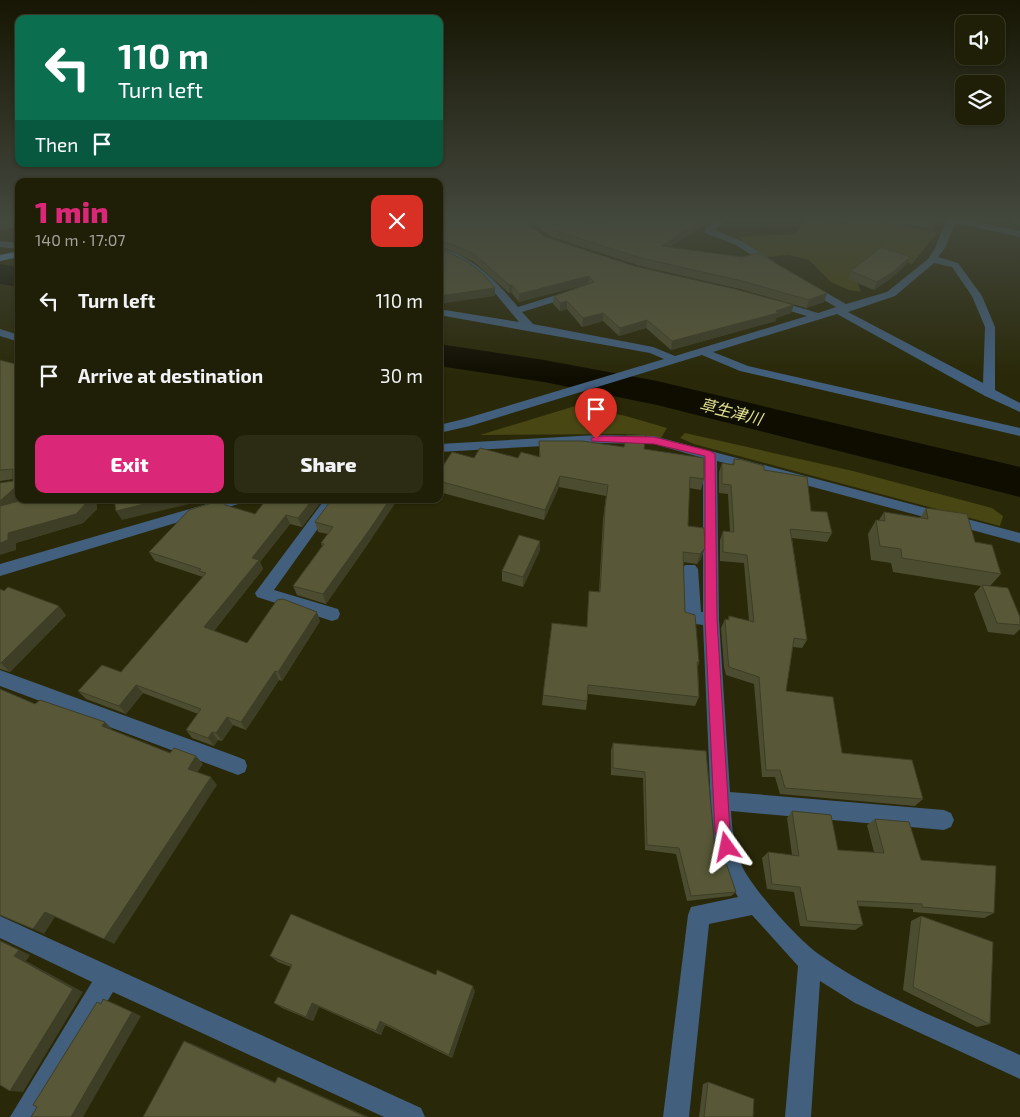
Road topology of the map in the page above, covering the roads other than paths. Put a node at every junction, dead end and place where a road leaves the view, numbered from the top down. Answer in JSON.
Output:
{"nodes":[{"id":1,"x":481,"y":273,"type":"edge"},
{"id":2,"x":916,"y":273,"type":"edge"},
{"id":3,"x":961,"y":273,"type":"edge"},
{"id":4,"x":801,"y":283,"type":"edge"},
{"id":5,"x":587,"y":289,"type":"edge"},
{"id":6,"x":763,"y":300,"type":"edge"},
{"id":7,"x":843,"y":310,"type":"junction"},
{"id":8,"x":514,"y":311,"type":"junction"},
{"id":9,"x":443,"y":313,"type":"edge"},
{"id":10,"x":818,"y":316,"type":"junction"},
{"id":11,"x":529,"y":327,"type":"junction"},
{"id":12,"x":0,"y":332,"type":"edge"},
{"id":13,"x":15,"y":338,"type":"edge"},
{"id":14,"x":702,"y":351,"type":"junction"},
{"id":15,"x":672,"y":361,"type":"junction"},
{"id":16,"x":989,"y":393,"type":"junction"},
{"id":17,"x":1020,"y":408,"type":"edge"},
{"id":18,"x":443,"y":428,"type":"edge"},
{"id":19,"x":1020,"y":432,"type":"edge"},
{"id":20,"x":443,"y":448,"type":"edge"},
{"id":21,"x":710,"y":454,"type":"junction"},
{"id":22,"x":226,"y":503,"type":"edge"},
{"id":23,"x":329,"y":503,"type":"edge"},
{"id":24,"x":1020,"y":538,"type":"edge"},
{"id":25,"x":690,"y":569,"type":"edge"},
{"id":26,"x":0,"y":570,"type":"edge"},
{"id":27,"x":332,"y":614,"type":"dead end"},
{"id":28,"x":711,"y":620,"type":"junction"},
{"id":29,"x":0,"y":678,"type":"edge"},
{"id":30,"x":238,"y":766,"type":"dead end"},
{"id":31,"x":721,"y":801,"type":"junction"},
{"id":32,"x":944,"y":820,"type":"dead end"},
{"id":33,"x":756,"y":904,"type":"junction"},
{"id":34,"x":0,"y":927,"type":"edge"},
{"id":35,"x":810,"y":962,"type":"junction"},
{"id":36,"x":108,"y":978,"type":"junction"},
{"id":37,"x":1020,"y":1067,"type":"edge"},
{"id":38,"x":23,"y":1117,"type":"edge"},
{"id":39,"x":412,"y":1117,"type":"edge"},
{"id":40,"x":676,"y":1117,"type":"edge"},
{"id":41,"x":798,"y":1117,"type":"edge"}],
"edges":[{"from":1,"to":8,"type":"street"},
{"from":2,"to":7,"type":"street"},
{"from":3,"to":16,"type":"street"},
{"from":4,"to":7,"type":"street"},
{"from":5,"to":8,"type":"street"},
{"from":6,"to":10,"type":"street"},
{"from":7,"to":10,"type":"street"},
{"from":7,"to":16,"type":"street"},
{"from":8,"to":11,"type":"street"},
{"from":9,"to":11,"type":"street"},
{"from":10,"to":14,"type":"street"},
{"from":11,"to":15,"type":"street"},
{"from":12,"to":13,"type":"street"},
{"from":14,"to":15,"type":"street"},
{"from":14,"to":19,"type":"street"},
{"from":15,"to":18,"type":"street"},
{"from":16,"to":17,"type":"street"},
{"from":20,"to":21,"type":"street"},
{"from":21,"to":24,"type":"street"},
{"from":21,"to":28,"type":"street"},
{"from":22,"to":26,"type":"street"},
{"from":23,"to":27,"type":"street"},
{"from":25,"to":28,"type":"street"},
{"from":28,"to":31,"type":"street"},
{"from":29,"to":30,"type":"street"},
{"from":31,"to":32,"type":"street"},
{"from":31,"to":33,"type":"street"},
{"from":33,"to":35,"type":"street"},
{"from":33,"to":40,"type":"street"},
{"from":34,"to":36,"type":"street"},
{"from":35,"to":37,"type":"street"},
{"from":35,"to":41,"type":"street"},
{"from":36,"to":38,"type":"street"},
{"from":36,"to":39,"type":"street"}]}
